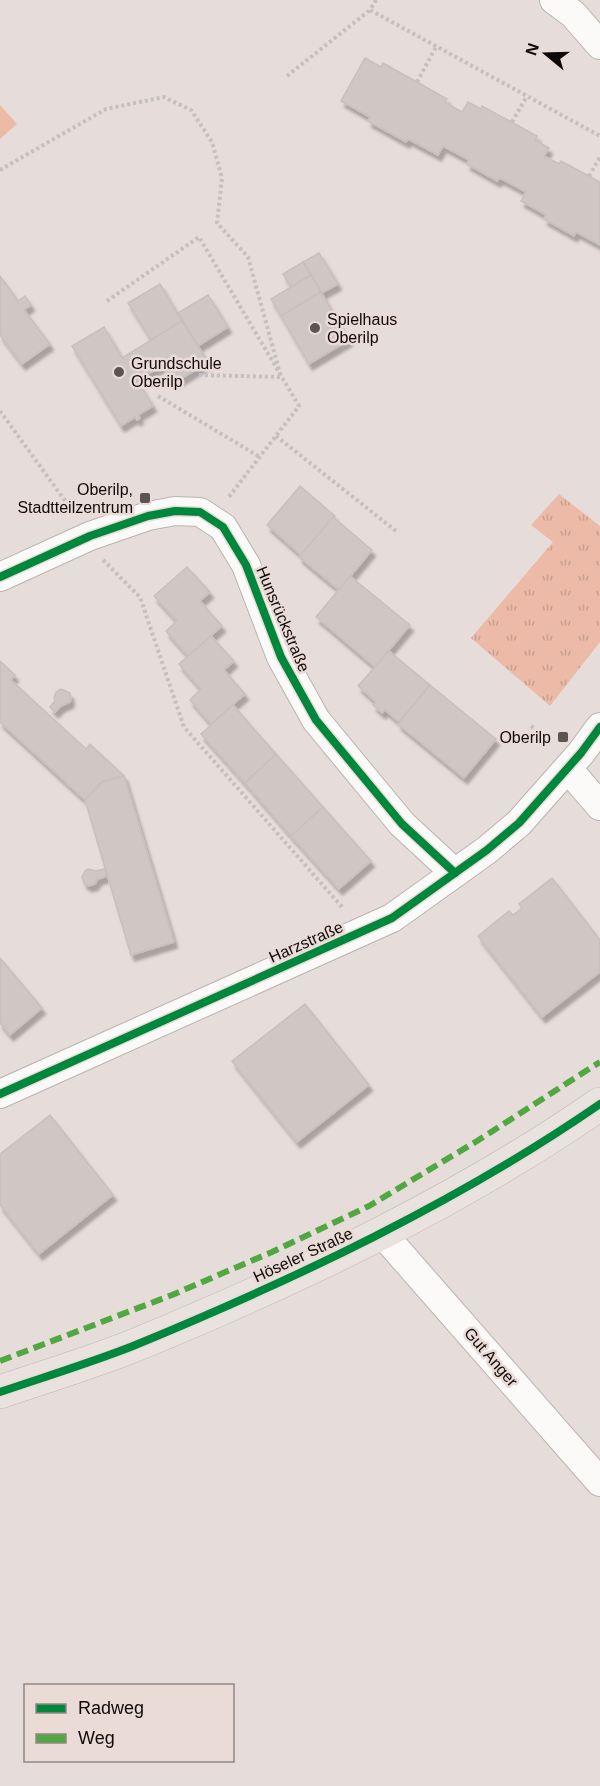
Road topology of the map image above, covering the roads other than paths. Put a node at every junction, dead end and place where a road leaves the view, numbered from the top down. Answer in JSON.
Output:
{"nodes":[{"id":1,"x":554,"y":0,"type":"edge"},
{"id":2,"x":600,"y":45,"type":"edge"},
{"id":3,"x":0,"y":577,"type":"edge"},
{"id":4,"x":589,"y":746,"type":"edge"},
{"id":5,"x":600,"y":806,"type":"edge"},
{"id":6,"x":455,"y":873,"type":"junction"},
{"id":7,"x":0,"y":1094,"type":"edge"},
{"id":8,"x":600,"y":1104,"type":"edge"},
{"id":9,"x":381,"y":1233,"type":"junction"},
{"id":10,"x":0,"y":1392,"type":"edge"},
{"id":11,"x":600,"y":1482,"type":"edge"}],
"edges":[{"from":1,"to":2,"type":"street"},
{"from":3,"to":6,"type":"street","name":"Hunsrückstraße"},
{"from":4,"to":5,"type":"street","name":"Harzstraße"},
{"from":4,"to":6,"type":"street","name":"Harzstraße"},
{"from":6,"to":7,"type":"street","name":"Harzstraße"},
{"from":8,"to":9,"type":"main road","name":"Höseler Straße"},
{"from":9,"to":10,"type":"main road","name":"Höseler Straße"},
{"from":9,"to":11,"type":"street","name":"Gut Anger"}]}
